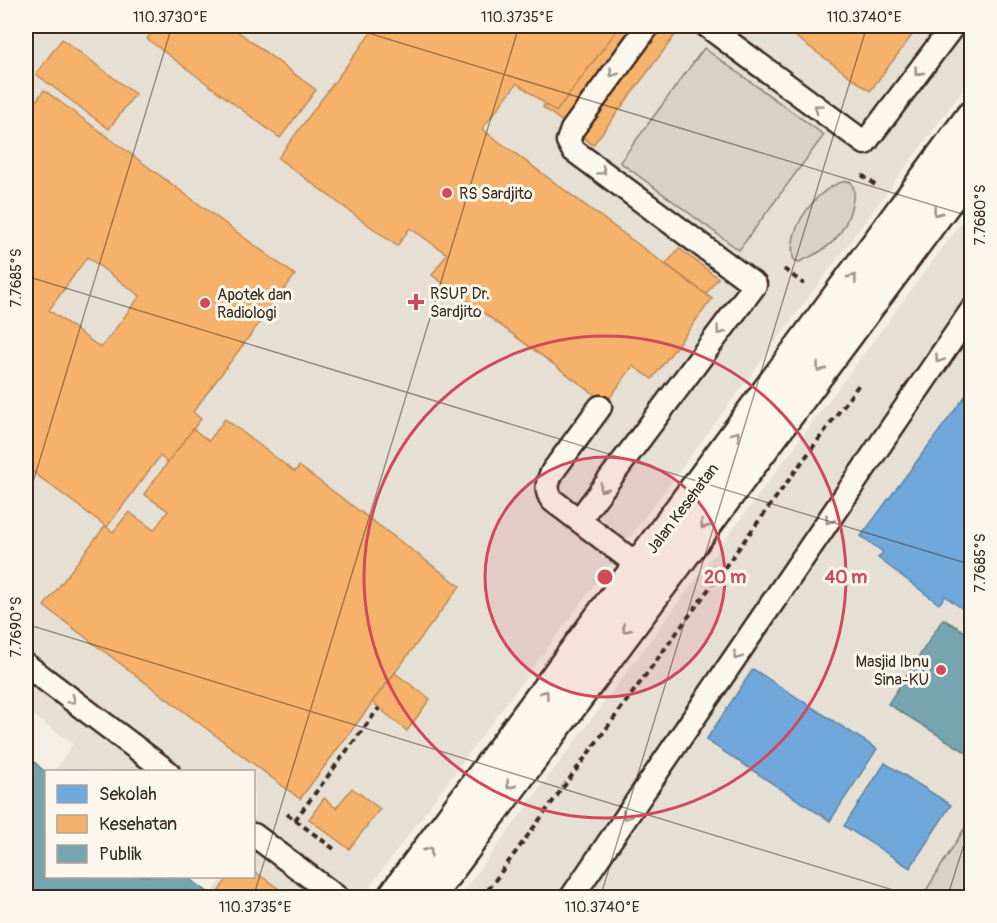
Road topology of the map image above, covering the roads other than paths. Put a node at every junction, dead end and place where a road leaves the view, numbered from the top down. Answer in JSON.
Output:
{"nodes":[{"id":1,"x":648,"y":26,"type":"edge"},
{"id":2,"x":707,"y":26,"type":"edge"},
{"id":3,"x":953,"y":26,"type":"edge"},
{"id":4,"x":972,"y":118,"type":"edge"},
{"id":5,"x":972,"y":165,"type":"edge"},
{"id":6,"x":972,"y":310,"type":"edge"},
{"id":7,"x":600,"y":407,"type":"dead end"},
{"id":8,"x":579,"y":520,"type":"junction"},
{"id":9,"x":650,"y":574,"type":"junction"},
{"id":10,"x":26,"y":665,"type":"edge"},
{"id":11,"x":167,"y":770,"type":"edge"},
{"id":12,"x":255,"y":836,"type":"edge"},
{"id":13,"x":338,"y":897,"type":"edge"},
{"id":14,"x":394,"y":897,"type":"edge"},
{"id":15,"x":426,"y":897,"type":"edge"},
{"id":16,"x":571,"y":897,"type":"edge"}],
"edges":[{"from":1,"to":8,"type":"lane","one_way":true},
{"from":3,"to":2,"type":"lane","one_way":true},
{"from":9,"to":4,"type":"street","name":"Jalan Kesehatan","one_way":true},
{"from":5,"to":9,"type":"street","name":"Jalan Kesehatan","one_way":true},
{"from":6,"to":16,"type":"lane","one_way":true},
{"from":7,"to":8,"type":"lane"},
{"from":8,"to":9,"type":"lane"},
{"from":14,"to":9,"type":"street","name":"Jalan Kesehatan","one_way":true},
{"from":9,"to":15,"type":"street","name":"Jalan Kesehatan","one_way":true},
{"from":10,"to":11,"type":"lane","one_way":true},
{"from":12,"to":13,"type":"lane"}]}
